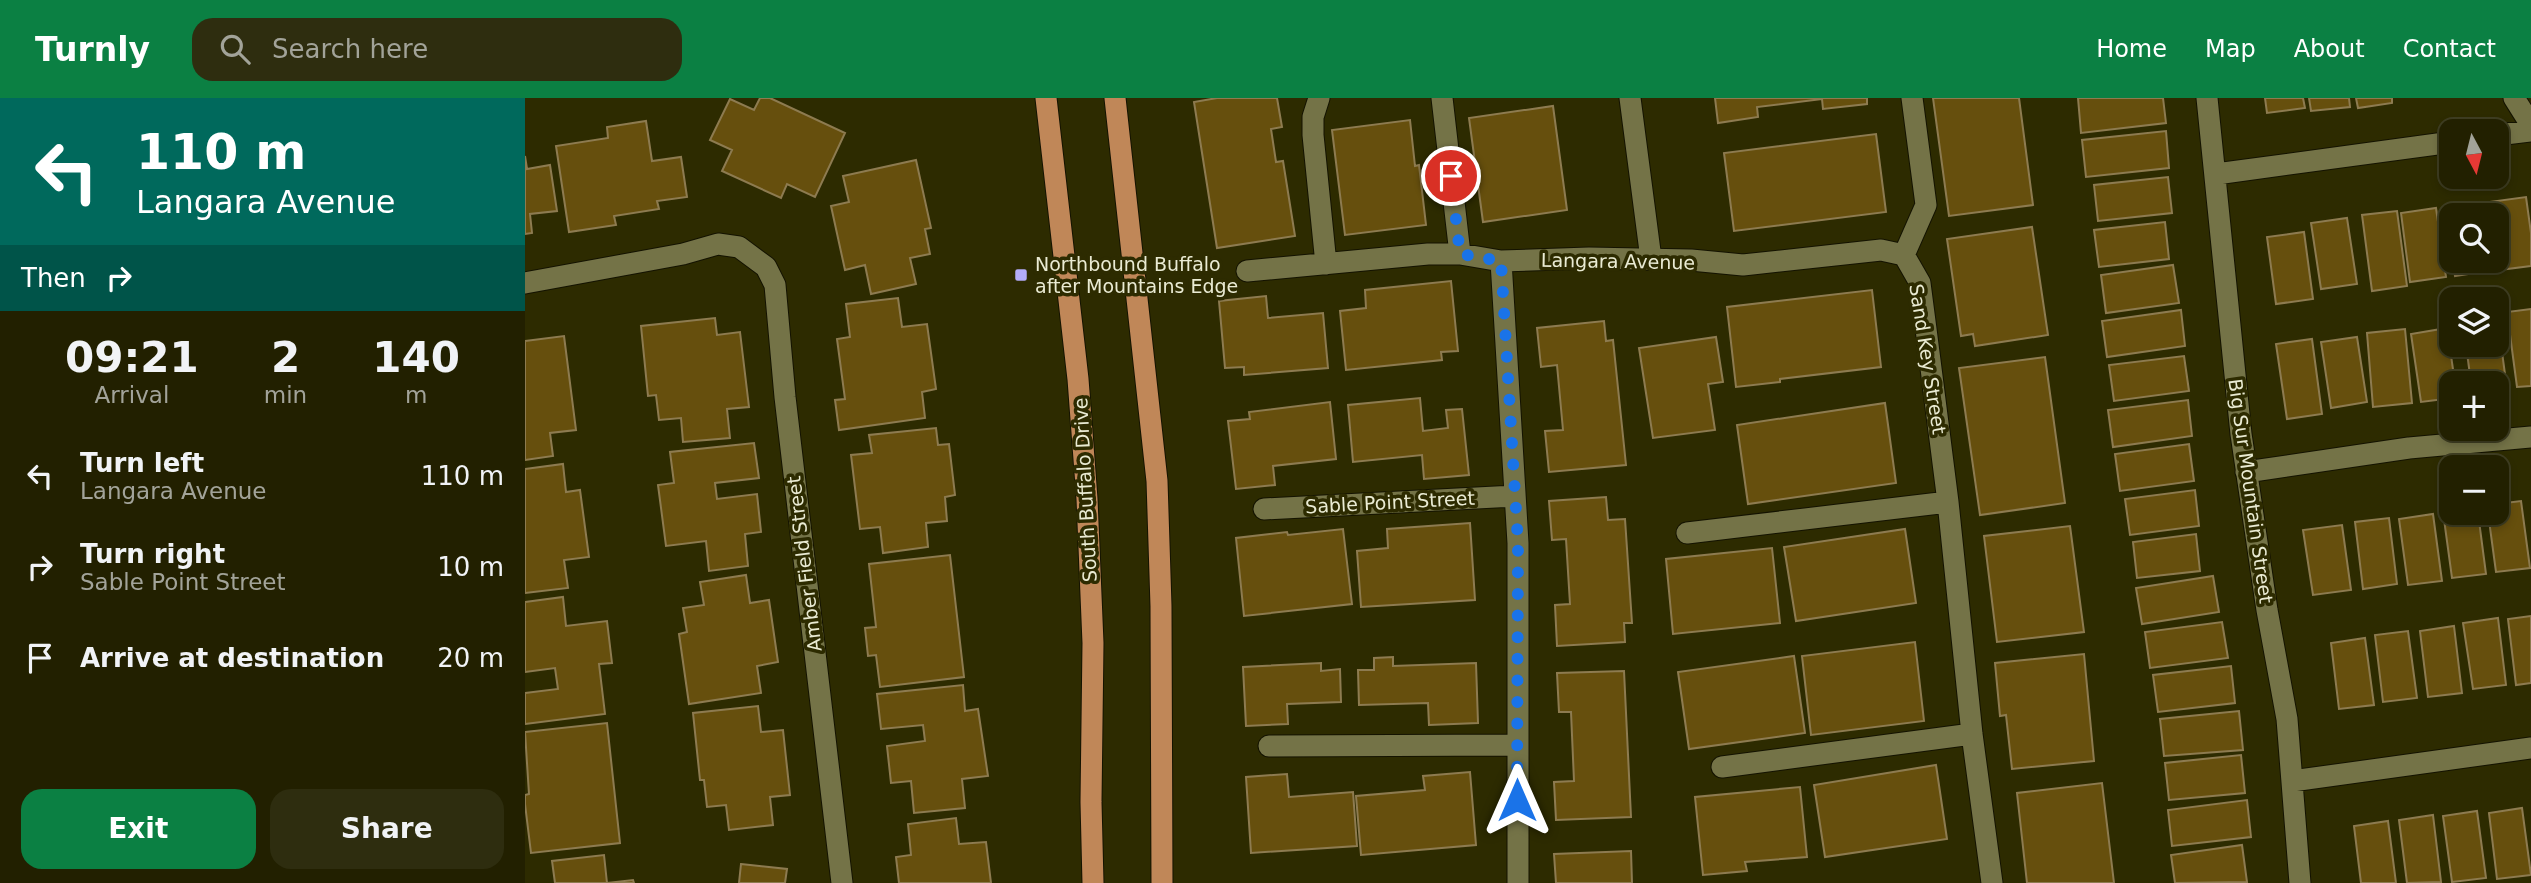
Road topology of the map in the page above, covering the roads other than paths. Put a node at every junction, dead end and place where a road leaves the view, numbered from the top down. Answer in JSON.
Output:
{"nodes":[{"id":1,"x":1046,"y":98,"type":"edge"},
{"id":2,"x":1115,"y":98,"type":"edge"},
{"id":3,"x":1319,"y":98,"type":"edge"},
{"id":4,"x":1442,"y":98,"type":"edge"},
{"id":5,"x":1630,"y":98,"type":"edge"},
{"id":6,"x":1912,"y":98,"type":"edge"},
{"id":7,"x":2207,"y":98,"type":"edge"},
{"id":8,"x":2514,"y":98,"type":"edge"},
{"id":9,"x":2531,"y":125,"type":"edge"},
{"id":10,"x":2531,"y":131,"type":"edge"},
{"id":11,"x":2509,"y":134,"type":"edge"},
{"id":12,"x":2439,"y":144,"type":"edge"},
{"id":13,"x":2216,"y":174,"type":"junction"},
{"id":14,"x":1460,"y":254,"type":"junction"},
{"id":15,"x":1904,"y":255,"type":"junction"},
{"id":16,"x":1651,"y":259,"type":"junction"},
{"id":17,"x":1501,"y":261,"type":"junction"},
{"id":18,"x":1326,"y":264,"type":"junction"},
{"id":19,"x":1247,"y":271,"type":"dead end"},
{"id":20,"x":525,"y":283,"type":"edge"},
{"id":21,"x":2531,"y":437,"type":"edge"},
{"id":22,"x":2246,"y":472,"type":"junction"},
{"id":23,"x":1515,"y":496,"type":"junction"},
{"id":24,"x":1948,"y":502,"type":"junction"},
{"id":25,"x":1264,"y":509,"type":"dead end"},
{"id":26,"x":1687,"y":533,"type":"dead end"},
{"id":27,"x":1972,"y":734,"type":"junction"},
{"id":28,"x":1517,"y":745,"type":"junction"},
{"id":29,"x":1269,"y":746,"type":"dead end"},
{"id":30,"x":2531,"y":748,"type":"edge"},
{"id":31,"x":1722,"y":767,"type":"dead end"},
{"id":32,"x":2292,"y":781,"type":"junction"},
{"id":33,"x":842,"y":883,"type":"edge"},
{"id":34,"x":1093,"y":883,"type":"edge"},
{"id":35,"x":1162,"y":883,"type":"edge"},
{"id":36,"x":1517,"y":883,"type":"edge"},
{"id":37,"x":1991,"y":883,"type":"edge"},
{"id":38,"x":2300,"y":883,"type":"edge"}],
"edges":[{"from":1,"to":34,"type":"main road","name":"South Buffalo Drive"},
{"from":2,"to":35,"type":"main road"},
{"from":3,"to":18,"type":"street"},
{"from":4,"to":14,"type":"street"},
{"from":5,"to":16,"type":"street"},
{"from":6,"to":15,"type":"street"},
{"from":7,"to":13,"type":"street","name":"Big Sur Mountain Street"},
{"from":8,"to":9,"type":"street"},
{"from":10,"to":11,"type":"street"},
{"from":12,"to":13,"type":"street"},
{"from":13,"to":22,"type":"street","name":"Big Sur Mountain Street"},
{"from":14,"to":17,"type":"street","name":"Langara Avenue"},
{"from":14,"to":18,"type":"street","name":"Langara Avenue"},
{"from":15,"to":16,"type":"street","name":"Langara Avenue"},
{"from":15,"to":24,"type":"street","name":"Sand Key Street"},
{"from":16,"to":17,"type":"street","name":"Langara Avenue"},
{"from":17,"to":23,"type":"street"},
{"from":18,"to":19,"type":"street","name":"Langara Avenue"},
{"from":20,"to":33,"type":"street","name":"Amber Field Street"},
{"from":21,"to":22,"type":"street"},
{"from":22,"to":32,"type":"street","name":"Big Sur Mountain Street"},
{"from":23,"to":25,"type":"street","name":"Sable Point Street"},
{"from":23,"to":28,"type":"street"},
{"from":24,"to":26,"type":"street"},
{"from":24,"to":27,"type":"street","name":"Sand Key Street"},
{"from":27,"to":31,"type":"street"},
{"from":27,"to":37,"type":"street","name":"Sand Key Street"},
{"from":28,"to":29,"type":"street"},
{"from":28,"to":36,"type":"street"},
{"from":30,"to":32,"type":"street"},
{"from":32,"to":38,"type":"street","name":"Big Sur Mountain Street"}]}
